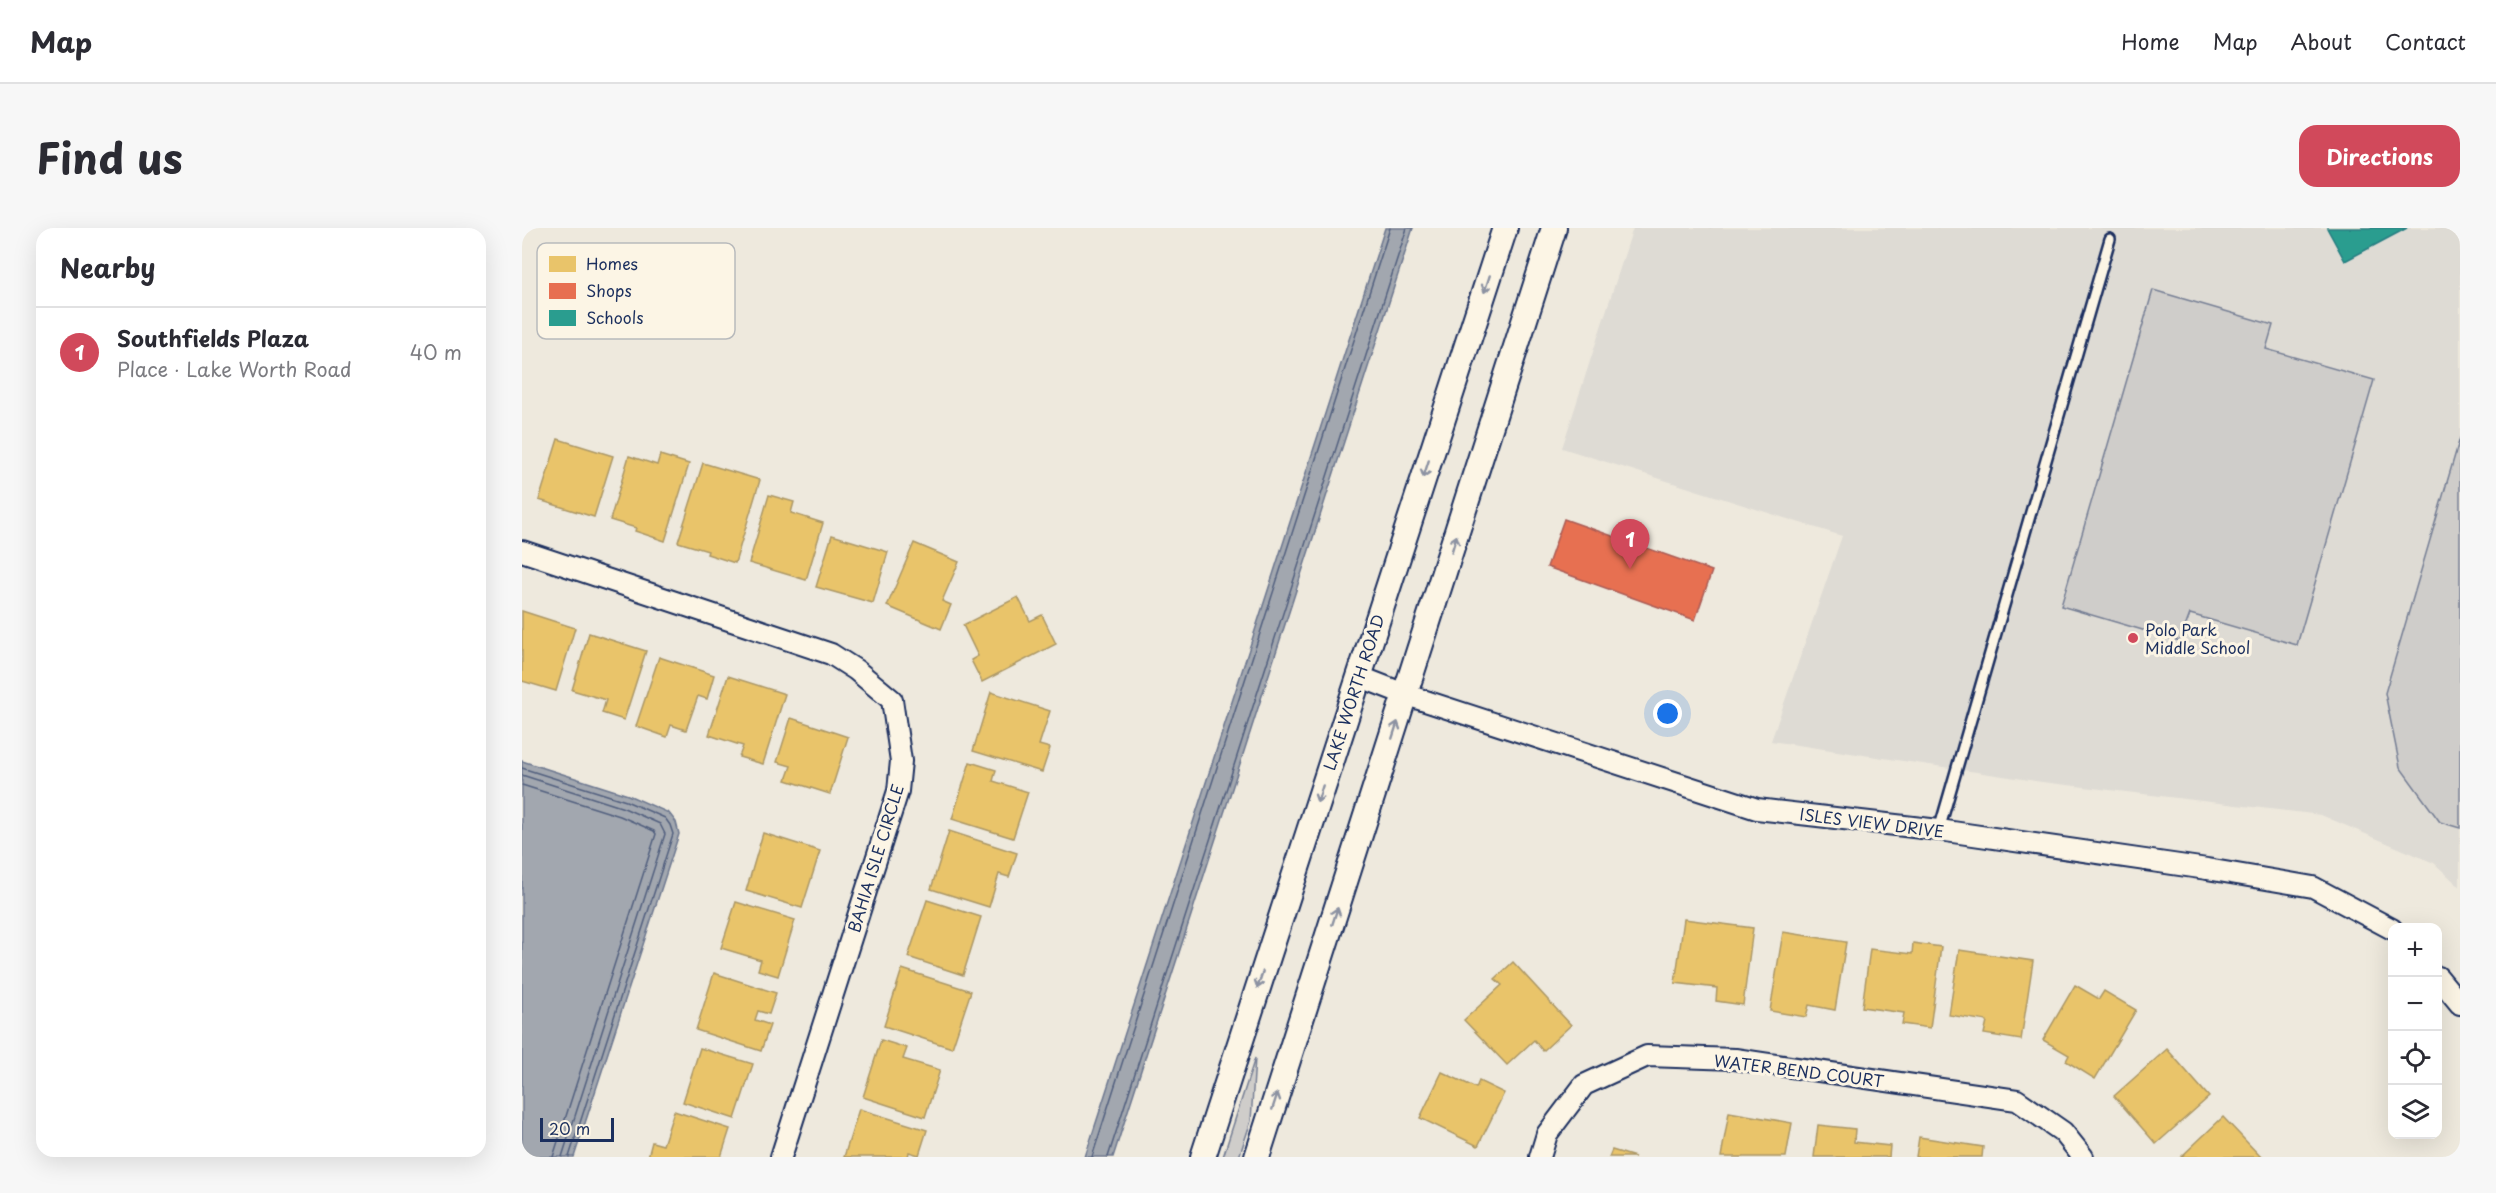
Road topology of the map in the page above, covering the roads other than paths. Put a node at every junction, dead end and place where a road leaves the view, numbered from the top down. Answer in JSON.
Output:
{"nodes":[{"id":1,"x":1505,"y":228,"type":"edge"},
{"id":2,"x":1554,"y":228,"type":"edge"},
{"id":3,"x":2110,"y":239,"type":"dead end"},
{"id":4,"x":522,"y":551,"type":"edge"},
{"id":5,"x":1358,"y":676,"type":"junction"},
{"id":6,"x":1407,"y":694,"type":"junction"},
{"id":7,"x":1939,"y":830,"type":"junction"},
{"id":8,"x":2388,"y":927,"type":"edge"},
{"id":9,"x":2442,"y":982,"type":"edge"},
{"id":10,"x":2460,"y":1004,"type":"edge"},
{"id":11,"x":780,"y":1157,"type":"edge"},
{"id":12,"x":1203,"y":1157,"type":"edge"},
{"id":13,"x":1257,"y":1157,"type":"edge"},
{"id":14,"x":1540,"y":1157,"type":"edge"},
{"id":15,"x":2082,"y":1157,"type":"edge"}],
"edges":[{"from":1,"to":5,"type":"street","name":"LAKE WORTH ROAD","one_way":true},
{"from":6,"to":2,"type":"street","one_way":true},
{"from":3,"to":7,"type":"lane"},
{"from":4,"to":11,"type":"street","name":"BAHIA ISLE CIRCLE"},
{"from":5,"to":6,"type":"street","name":"ISLES VIEW DRIVE"},
{"from":5,"to":12,"type":"street","name":"LAKE WORTH ROAD","one_way":true},
{"from":6,"to":7,"type":"street","name":"ISLES VIEW DRIVE"},
{"from":13,"to":6,"type":"street","one_way":true},
{"from":7,"to":8,"type":"street","name":"ISLES VIEW DRIVE"},
{"from":9,"to":10,"type":"street"},
{"from":14,"to":15,"type":"street","name":"WATER BEND COURT"}]}
